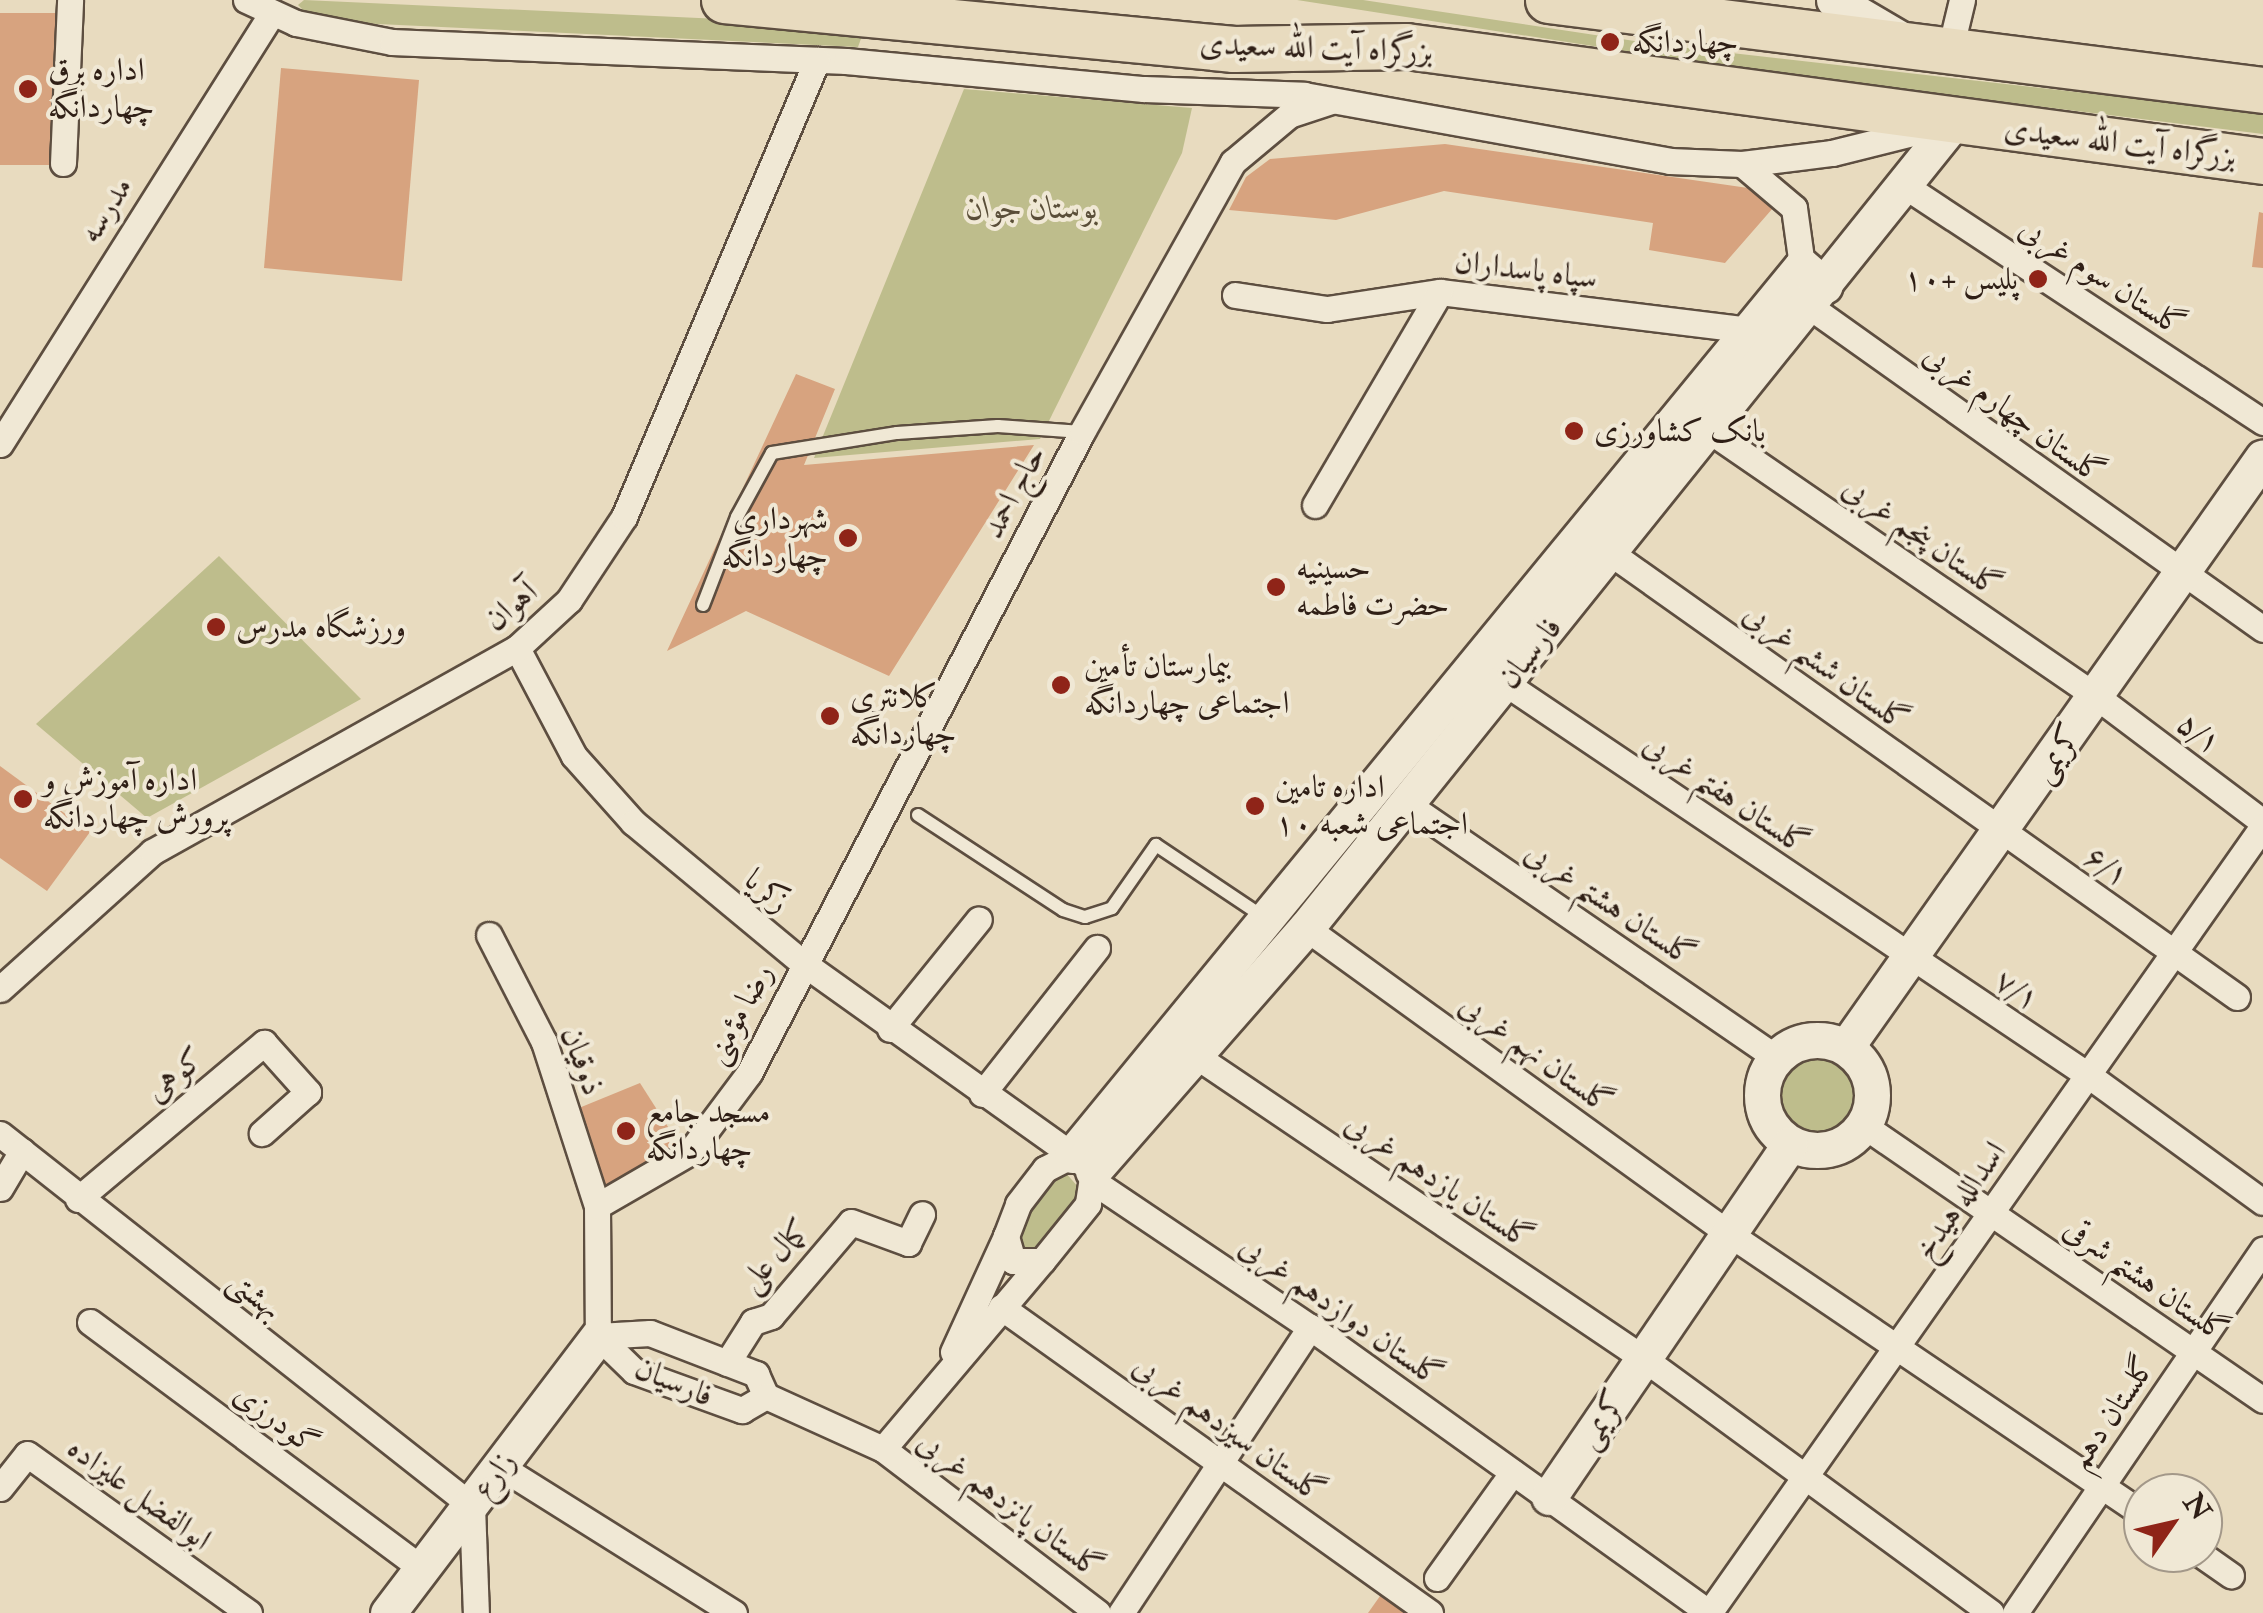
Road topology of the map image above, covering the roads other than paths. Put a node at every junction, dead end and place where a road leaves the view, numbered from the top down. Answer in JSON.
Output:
{"nodes":[{"id":1,"x":70,"y":0,"type":"edge"},
{"id":2,"x":246,"y":0,"type":"edge"},
{"id":3,"x":724,"y":0,"type":"edge"},
{"id":4,"x":1548,"y":0,"type":"edge"},
{"id":5,"x":1834,"y":0,"type":"edge"},
{"id":6,"x":1962,"y":0,"type":"edge"},
{"id":7,"x":272,"y":13,"type":"junction"},
{"id":8,"x":1234,"y":49,"type":"junction"},
{"id":9,"x":1934,"y":52,"type":"junction"},
{"id":10,"x":817,"y":60,"type":"junction"},
{"id":11,"x":2263,"y":90,"type":"edge"},
{"id":12,"x":1304,"y":95,"type":"junction"},
{"id":13,"x":1334,"y":100,"type":"junction"},
{"id":14,"x":1953,"y":122,"type":"junction"},
{"id":15,"x":2263,"y":161,"type":"edge"},
{"id":16,"x":63,"y":163,"type":"dead end"},
{"id":17,"x":1742,"y":164,"type":"junction"},
{"id":18,"x":1904,"y":186,"type":"junction"},
{"id":19,"x":1812,"y":286,"type":"junction"},
{"id":20,"x":1440,"y":292,"type":"junction"},
{"id":21,"x":1235,"y":295,"type":"dead end"},
{"id":22,"x":1751,"y":330,"type":"junction"},
{"id":23,"x":2263,"y":422,"type":"edge"},
{"id":24,"x":1710,"y":431,"type":"junction"},
{"id":25,"x":1082,"y":432,"type":"junction"},
{"id":26,"x":0,"y":444,"type":"edge"},
{"id":27,"x":2263,"y":458,"type":"edge"},
{"id":28,"x":1315,"y":505,"type":"dead end"},
{"id":29,"x":1612,"y":554,"type":"junction"},
{"id":30,"x":2181,"y":576,"type":"junction"},
{"id":31,"x":703,"y":604,"type":"dead end"},
{"id":32,"x":2263,"y":629,"type":"edge"},
{"id":33,"x":518,"y":648,"type":"junction"},
{"id":34,"x":1505,"y":684,"type":"junction"},
{"id":35,"x":2096,"y":696,"type":"junction"},
{"id":36,"x":1407,"y":804,"type":"junction"},
{"id":37,"x":918,"y":816,"type":"dead end"},
{"id":38,"x":2263,"y":824,"type":"edge"},
{"id":39,"x":2002,"y":833,"type":"junction"},
{"id":40,"x":1267,"y":919,"type":"junction"},
{"id":41,"x":979,"y":920,"type":"dead end"},
{"id":42,"x":1306,"y":928,"type":"junction"},
{"id":43,"x":489,"y":935,"type":"dead end"},
{"id":44,"x":1097,"y":948,"type":"dead end"},
{"id":45,"x":2174,"y":952,"type":"junction"},
{"id":46,"x":1910,"y":959,"type":"junction"},
{"id":47,"x":802,"y":963,"type":"junction"},
{"id":48,"x":0,"y":989,"type":"edge"},
{"id":49,"x":2237,"y":997,"type":"dead end"},
{"id":50,"x":890,"y":1029,"type":"junction"},
{"id":51,"x":1846,"y":1048,"type":"junction"},
{"id":52,"x":1776,"y":1057,"type":"junction"},
{"id":53,"x":1198,"y":1058,"type":"junction"},
{"id":54,"x":2088,"y":1075,"type":"junction"},
{"id":55,"x":982,"y":1094,"type":"junction"},
{"id":56,"x":1863,"y":1125,"type":"junction"},
{"id":57,"x":262,"y":1133,"type":"dead end"},
{"id":58,"x":0,"y":1134,"type":"edge"},
{"id":59,"x":1790,"y":1144,"type":"junction"},
{"id":60,"x":22,"y":1152,"type":"junction"},
{"id":61,"x":1076,"y":1169,"type":"junction"},
{"id":62,"x":0,"y":1188,"type":"edge"},
{"id":63,"x":78,"y":1199,"type":"junction"},
{"id":64,"x":2263,"y":1202,"type":"edge"},
{"id":65,"x":597,"y":1206,"type":"junction"},
{"id":66,"x":1992,"y":1212,"type":"junction"},
{"id":67,"x":922,"y":1214,"type":"dead end"},
{"id":68,"x":1728,"y":1233,"type":"junction"},
{"id":69,"x":1006,"y":1236,"type":"junction"},
{"id":70,"x":2263,"y":1249,"type":"edge"},
{"id":71,"x":1042,"y":1261,"type":"junction"},
{"id":72,"x":1002,"y":1307,"type":"junction"},
{"id":73,"x":90,"y":1322,"type":"dead end"},
{"id":74,"x":1310,"y":1327,"type":"junction"},
{"id":75,"x":598,"y":1336,"type":"junction"},
{"id":76,"x":1896,"y":1348,"type":"junction"},
{"id":77,"x":2193,"y":1354,"type":"junction"},
{"id":78,"x":1643,"y":1358,"type":"junction"},
{"id":79,"x":727,"y":1363,"type":"junction"},
{"id":80,"x":940,"y":1379,"type":"junction"},
{"id":81,"x":766,"y":1396,"type":"junction"},
{"id":82,"x":2263,"y":1400,"type":"edge"},
{"id":83,"x":884,"y":1449,"type":"junction"},
{"id":84,"x":1220,"y":1463,"type":"junction"},
{"id":85,"x":500,"y":1467,"type":"junction"},
{"id":86,"x":1513,"y":1472,"type":"junction"},
{"id":87,"x":1806,"y":1476,"type":"junction"},
{"id":88,"x":2102,"y":1486,"type":"junction"},
{"id":89,"x":0,"y":1488,"type":"edge"},
{"id":90,"x":1548,"y":1498,"type":"junction"},
{"id":91,"x":2123,"y":1500,"type":"edge"},
{"id":92,"x":472,"y":1506,"type":"junction"},
{"id":93,"x":424,"y":1569,"type":"junction"},
{"id":94,"x":2223,"y":1570,"type":"edge"},
{"id":95,"x":2230,"y":1575,"type":"dead end"},
{"id":96,"x":1437,"y":1578,"type":"dead end"},
{"id":97,"x":1424,"y":1609,"type":"edge"},
{"id":98,"x":248,"y":1613,"type":"edge"},
{"id":99,"x":388,"y":1613,"type":"edge"},
{"id":100,"x":476,"y":1613,"type":"edge"},
{"id":101,"x":734,"y":1613,"type":"edge"},
{"id":102,"x":1098,"y":1613,"type":"edge"},
{"id":103,"x":1121,"y":1613,"type":"edge"},
{"id":104,"x":1709,"y":1613,"type":"edge"},
{"id":105,"x":1991,"y":1613,"type":"edge"},
{"id":106,"x":2015,"y":1613,"type":"edge"}],
"edges":[{"from":1,"to":16,"type":"street"},
{"from":2,"to":7,"type":"street"},
{"from":3,"to":8,"type":"highway","name":"بزرگراه آیت الله سعیدی"},
{"from":4,"to":9,"type":"highway","name":"بزرگراه آیت الله سعیدی"},
{"from":5,"to":9,"type":"street"},
{"from":6,"to":9,"type":"street"},
{"from":7,"to":10,"type":"street"},
{"from":7,"to":26,"type":"street","name":"مدرسه"},
{"from":8,"to":12,"type":"street"},
{"from":8,"to":14,"type":"highway","name":"بزرگراه آیت الله سعیدی"},
{"from":9,"to":11,"type":"highway","name":"بزرگراه آیت الله سعیدی"},
{"from":10,"to":12,"type":"street"},
{"from":10,"to":33,"type":"street","name":"آهوان"},
{"from":12,"to":13,"type":"street"},
{"from":13,"to":17,"type":"street"},
{"from":13,"to":25,"type":"street","name":"حاج احمد"},
{"from":14,"to":15,"type":"highway","name":"بزرگراه آیت الله سعیدی"},
{"from":14,"to":17,"type":"street"},
{"from":14,"to":18,"type":"street","name":"فارسیان"},
{"from":17,"to":19,"type":"street"},
{"from":18,"to":19,"type":"street","name":"فارسیان"},
{"from":18,"to":23,"type":"street","name":"گلستان سوم غربی"},
{"from":19,"to":22,"type":"street","name":"فارسیان"},
{"from":19,"to":24,"type":"street","name":"فارسیان"},
{"from":19,"to":30,"type":"street","name":"گلستان چهارم غربی"},
{"from":20,"to":21,"type":"street","name":"سپاه پاسداران"},
{"from":20,"to":22,"type":"street","name":"سپاه پاسداران"},
{"from":20,"to":28,"type":"street"},
{"from":22,"to":40,"type":"street","name":"فارسیان"},
{"from":24,"to":29,"type":"street","name":"فارسیان"},
{"from":24,"to":35,"type":"street","name":"گلستان پنجم غربی"},
{"from":25,"to":31,"type":"lane"},
{"from":25,"to":47,"type":"street","name":"حاج احمد"},
{"from":27,"to":30,"type":"street","name":"کریمی"},
{"from":29,"to":34,"type":"street","name":"فارسیان"},
{"from":29,"to":39,"type":"street","name":"گلستان ششم غربی"},
{"from":30,"to":32,"type":"street","name":"گلستان چهارم غربی"},
{"from":30,"to":35,"type":"street","name":"کریمی"},
{"from":33,"to":47,"type":"street","name":"زکریا"},
{"from":33,"to":48,"type":"street","name":"آهوان"},
{"from":34,"to":36,"type":"street","name":"فارسیان"},
{"from":34,"to":46,"type":"street","name":"گلستان هفتم غربی"},
{"from":35,"to":38,"type":"street","name":"۵/۱"},
{"from":35,"to":39,"type":"street","name":"کریمی"},
{"from":36,"to":42,"type":"street","name":"فارسیان"},
{"from":36,"to":52,"type":"street","name":"گلستان هشتم غربی"},
{"from":37,"to":40,"type":"lane"},
{"from":38,"to":45,"type":"street","name":"اسدالله هیدخ"},
{"from":39,"to":45,"type":"street","name":"۶/۱"},
{"from":39,"to":46,"type":"street","name":"کریمی"},
{"from":40,"to":61,"type":"street","name":"فارسیان"},
{"from":41,"to":50,"type":"street"},
{"from":42,"to":53,"type":"street","name":"فارسیان"},
{"from":42,"to":68,"type":"street","name":"گلستان نهم غربی"},
{"from":43,"to":65,"type":"street","name":"ذوقیان"},
{"from":44,"to":55,"type":"street"},
{"from":45,"to":49,"type":"street","name":"۶/۱"},
{"from":45,"to":54,"type":"street","name":"اسدالله هیدخ"},
{"from":46,"to":51,"type":"street","name":"کریمی"},
{"from":46,"to":54,"type":"street","name":"۷/۱"},
{"from":47,"to":50,"type":"street","name":"زکریا"},
{"from":47,"to":65,"type":"street","name":"رضا مؤمنی"},
{"from":50,"to":55,"type":"street","name":"زکریا"},
{"from":51,"to":52,"type":"street"},
{"from":51,"to":56,"type":"street"},
{"from":52,"to":59,"type":"street"},
{"from":53,"to":61,"type":"street","name":"فارسیان"},
{"from":53,"to":78,"type":"street","name":"گلستان یازدهم غربی"},
{"from":54,"to":64,"type":"street","name":"۷/۱"},
{"from":54,"to":66,"type":"street","name":"اسدالله هیدخ"},
{"from":55,"to":61,"type":"street","name":"زکریا"},
{"from":56,"to":59,"type":"street"},
{"from":56,"to":66,"type":"street","name":"گلستان هشتم شرقی"},
{"from":57,"to":63,"type":"street","name":"کوهی"},
{"from":58,"to":60,"type":"street","name":"بهشتی"},
{"from":59,"to":68,"type":"street","name":"کریمی"},
{"from":60,"to":62,"type":"street"},
{"from":60,"to":63,"type":"street","name":"بهشتی"},
{"from":61,"to":69,"type":"street"},
{"from":61,"to":71,"type":"street"},
{"from":61,"to":74,"type":"street","name":"گلستان دوازدهم غربی"},
{"from":63,"to":92,"type":"street","name":"بهشتی"},
{"from":65,"to":75,"type":"street","name":"ذوقیان"},
{"from":66,"to":76,"type":"street","name":"اسدالله هیدخ"},
{"from":66,"to":77,"type":"street","name":"گلستان هشتم شرقی"},
{"from":67,"to":79,"type":"street","name":"کمال علی"},
{"from":68,"to":76,"type":"street","name":"گلستان نهم غربی"},
{"from":68,"to":78,"type":"street","name":"کریمی"},
{"from":69,"to":71,"type":"street"},
{"from":69,"to":80,"type":"street"},
{"from":70,"to":77,"type":"street","name":"گلستان دهم"},
{"from":71,"to":72,"type":"street"},
{"from":72,"to":80,"type":"street"},
{"from":72,"to":84,"type":"street","name":"گلستان سیزدهم غربی"},
{"from":73,"to":93,"type":"street","name":"گودرزی"},
{"from":74,"to":84,"type":"street"},
{"from":74,"to":86,"type":"street","name":"گلستان دوازدهم غربی"},
{"from":75,"to":79,"type":"street","name":"فارسیان"},
{"from":75,"to":81,"type":"street","name":"فارسیان"},
{"from":75,"to":85,"type":"street","name":"زارع"},
{"from":76,"to":87,"type":"street","name":"اسدالله هیدخ"},
{"from":76,"to":88,"type":"street","name":"گلستان نهم غربی"},
{"from":77,"to":82,"type":"street","name":"گلستان هشتم شرقی"},
{"from":77,"to":88,"type":"street","name":"گلستان دهم"},
{"from":78,"to":87,"type":"street","name":"گلستان یازدهم غربی"},
{"from":78,"to":90,"type":"street","name":"کریمی"},
{"from":79,"to":81,"type":"street","name":"فارسیان"},
{"from":80,"to":83,"type":"street"},
{"from":81,"to":83,"type":"street","name":"فارسیان"},
{"from":83,"to":102,"type":"street","name":"گلستان پانزدهم غربی"},
{"from":84,"to":97,"type":"street","name":"گلستان سیزدهم غربی"},
{"from":84,"to":103,"type":"street"},
{"from":85,"to":92,"type":"street","name":"زارع"},
{"from":85,"to":101,"type":"street"},
{"from":86,"to":90,"type":"street","name":"گلستان دوازدهم غربی"},
{"from":86,"to":96,"type":"street"},
{"from":87,"to":104,"type":"street","name":"اسدالله هیدخ"},
{"from":87,"to":105,"type":"street","name":"گلستان یازدهم غربی"},
{"from":88,"to":91,"type":"street","name":"گلستان نهم غربی"},
{"from":88,"to":106,"type":"street","name":"گلستان دهم"},
{"from":89,"to":98,"type":"street","name":"ابوالفضل علیزاده"},
{"from":90,"to":104,"type":"street","name":"گلستان دوازدهم غربی"},
{"from":92,"to":93,"type":"street","name":"زارع"},
{"from":92,"to":100,"type":"street"},
{"from":93,"to":99,"type":"street","name":"زارع"},
{"from":94,"to":95,"type":"street"}]}
